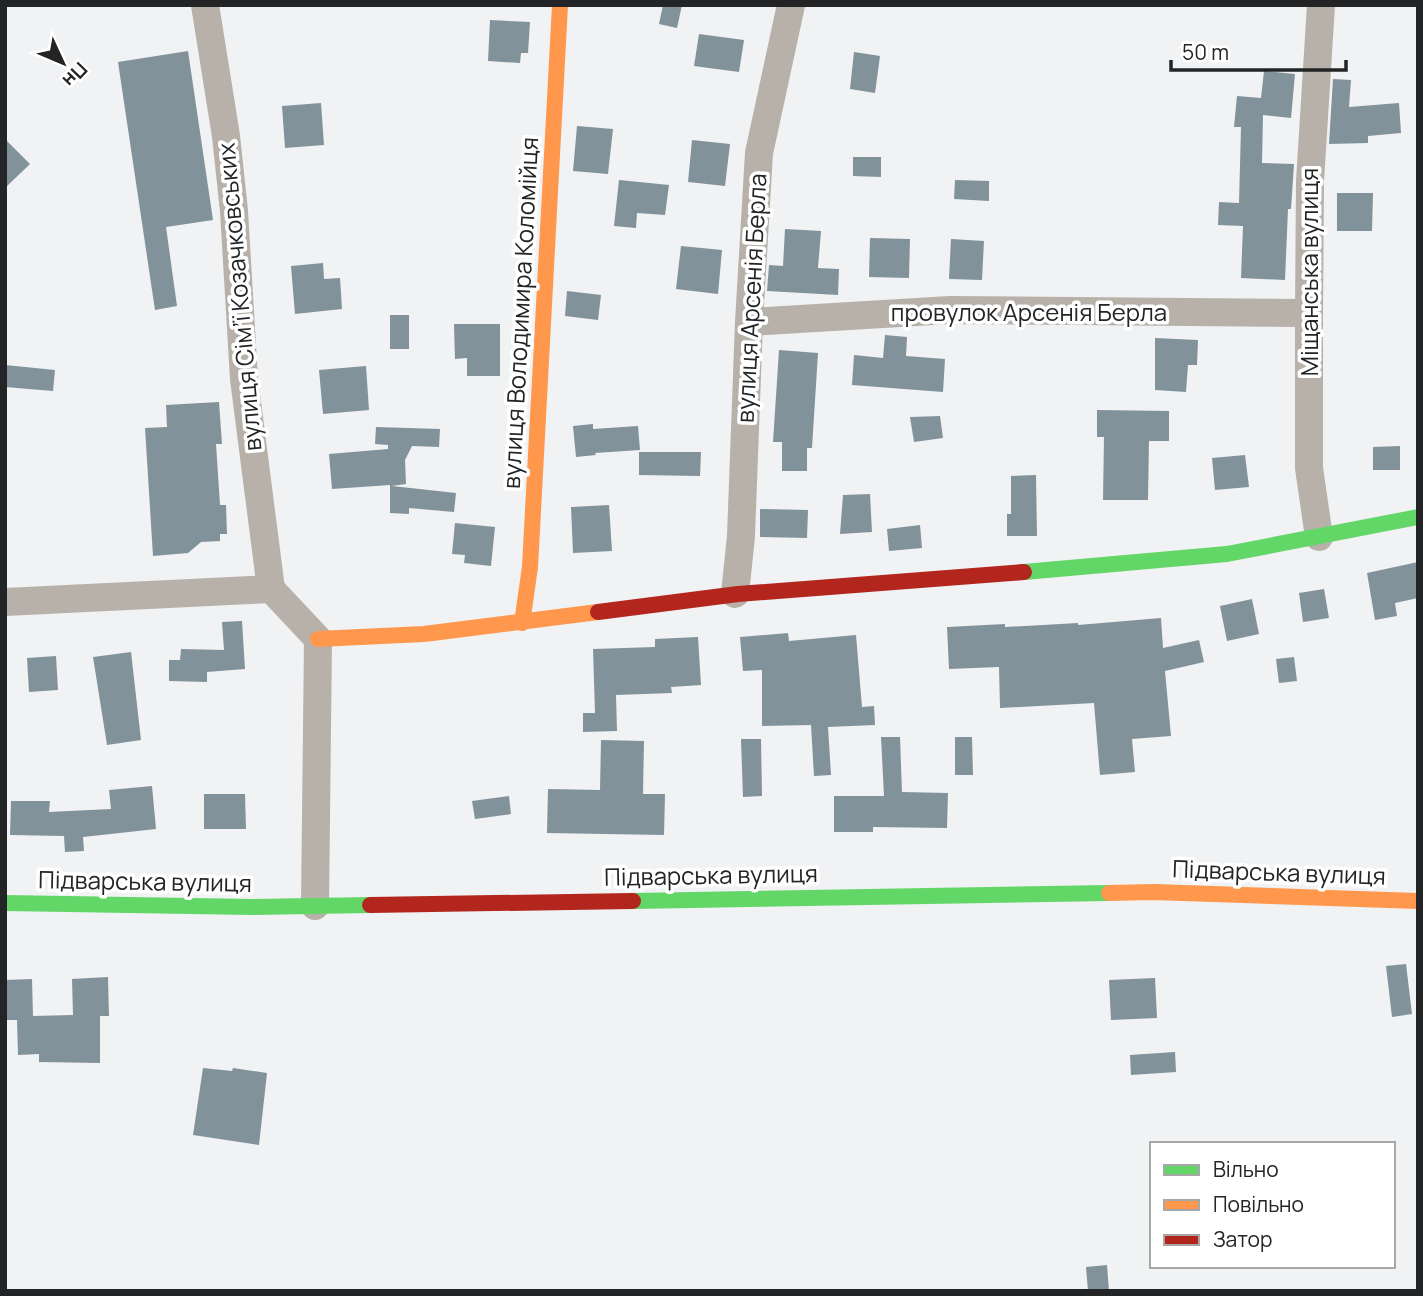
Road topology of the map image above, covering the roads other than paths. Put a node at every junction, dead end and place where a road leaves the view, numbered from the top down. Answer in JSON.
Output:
{"nodes":[{"id":1,"x":205,"y":5,"type":"edge"},
{"id":2,"x":560,"y":5,"type":"edge"},
{"id":3,"x":791,"y":5,"type":"edge"},
{"id":4,"x":1321,"y":5,"type":"edge"},
{"id":5,"x":1309,"y":313,"type":"junction"},
{"id":6,"x":749,"y":322,"type":"junction"},
{"id":7,"x":1418,"y":517,"type":"edge"},
{"id":8,"x":1319,"y":537,"type":"junction"},
{"id":9,"x":271,"y":589,"type":"junction"},
{"id":10,"x":735,"y":594,"type":"junction"},
{"id":11,"x":5,"y":602,"type":"edge"},
{"id":12,"x":522,"y":623,"type":"junction"},
{"id":13,"x":318,"y":639,"type":"junction"},
{"id":14,"x":1418,"y":901,"type":"edge"},
{"id":15,"x":5,"y":902,"type":"edge"},
{"id":16,"x":315,"y":906,"type":"junction"}],
"edges":[{"from":1,"to":9,"type":"street","name":"вулиця Сімʼї Козачковських"},
{"from":2,"to":12,"type":"street","name":"вулиця Володимира Коломійця"},
{"from":3,"to":6,"type":"street","name":"вулиця Арсенія Берла"},
{"from":4,"to":5,"type":"street","name":"Міщанська вулиця"},
{"from":5,"to":6,"type":"street","name":"провулок Арсенія Берла"},
{"from":5,"to":8,"type":"street","name":"Міщанська вулиця"},
{"from":6,"to":10,"type":"street","name":"вулиця Арсенія Берла"},
{"from":7,"to":8,"type":"street"},
{"from":8,"to":10,"type":"street"},
{"from":9,"to":11,"type":"street"},
{"from":9,"to":13,"type":"street"},
{"from":10,"to":12,"type":"street"},
{"from":12,"to":13,"type":"street"},
{"from":13,"to":16,"type":"street"},
{"from":14,"to":16,"type":"street","name":"Підварська вулиця"},
{"from":15,"to":16,"type":"street","name":"Підварська вулиця"}]}
